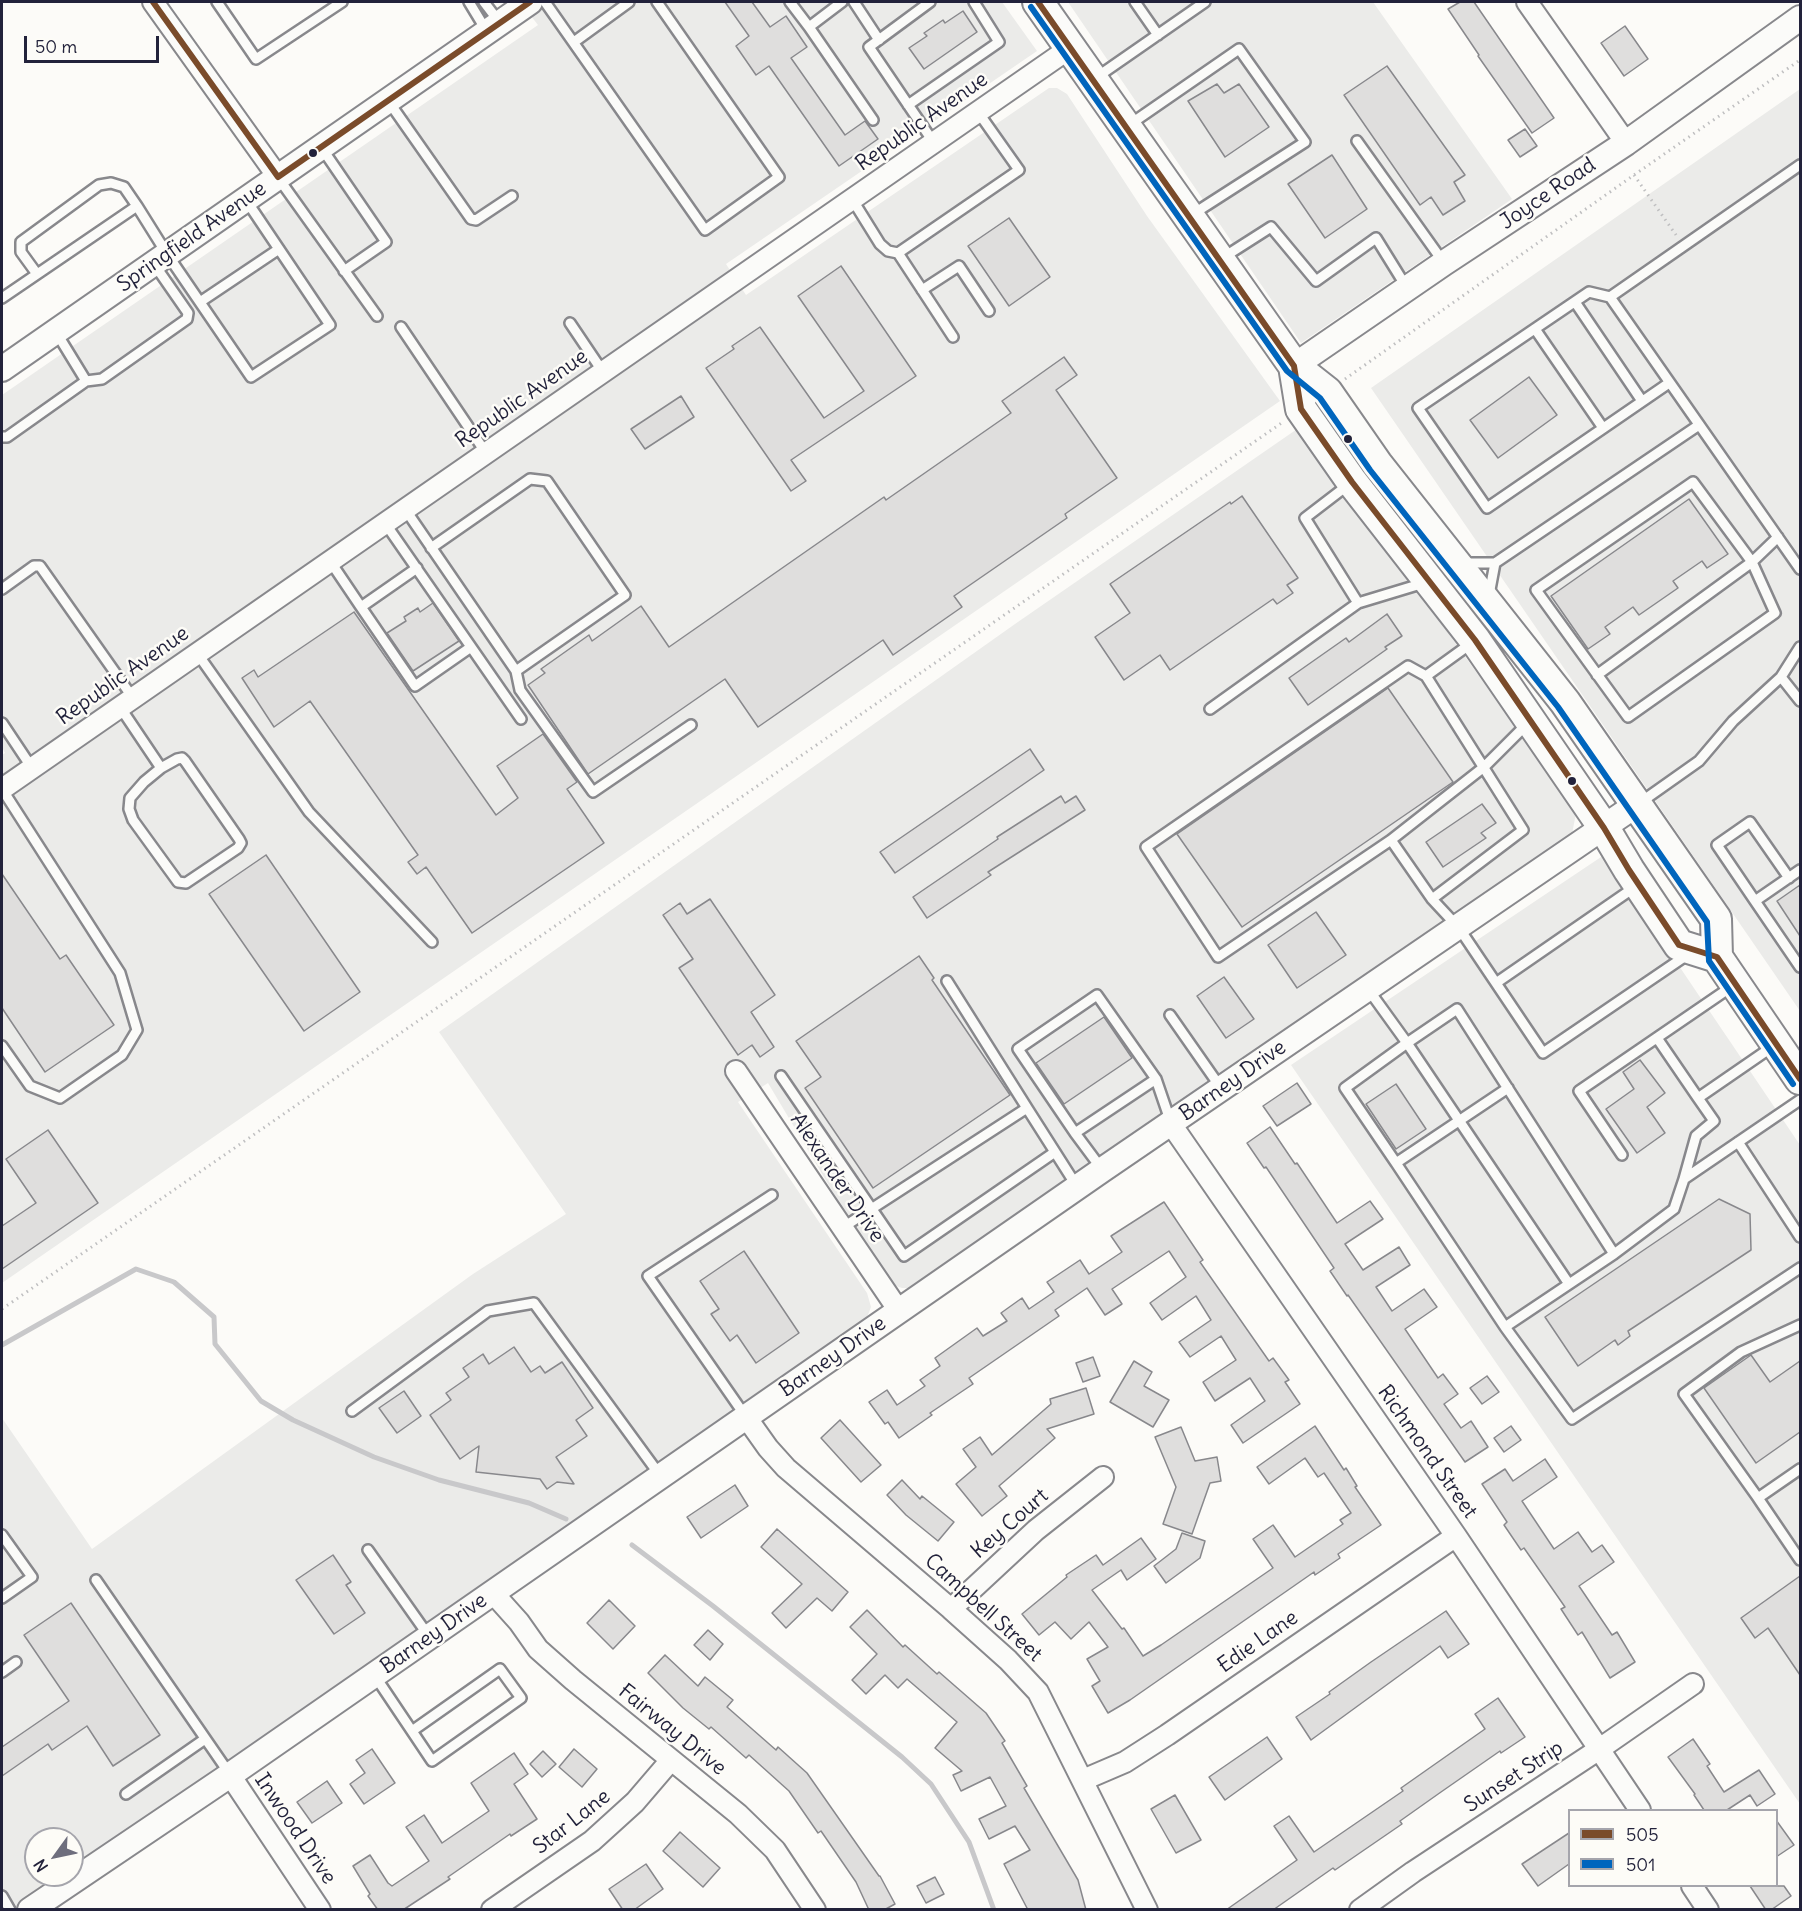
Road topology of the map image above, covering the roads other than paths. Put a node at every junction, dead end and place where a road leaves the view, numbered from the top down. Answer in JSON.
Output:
{"nodes":[{"id":1,"x":153,"y":2,"type":"edge"},
{"id":2,"x":217,"y":2,"type":"edge"},
{"id":3,"x":342,"y":2,"type":"edge"},
{"id":4,"x":469,"y":2,"type":"edge"},
{"id":5,"x":484,"y":2,"type":"edge"},
{"id":6,"x":531,"y":2,"type":"edge"},
{"id":7,"x":545,"y":2,"type":"edge"},
{"id":8,"x":629,"y":2,"type":"edge"},
{"id":9,"x":657,"y":2,"type":"edge"},
{"id":10,"x":790,"y":2,"type":"edge"},
{"id":11,"x":843,"y":2,"type":"edge"},
{"id":12,"x":854,"y":2,"type":"edge"},
{"id":13,"x":930,"y":2,"type":"edge"},
{"id":14,"x":974,"y":2,"type":"edge"},
{"id":15,"x":1038,"y":2,"type":"edge"},
{"id":16,"x":1135,"y":2,"type":"edge"},
{"id":17,"x":1205,"y":2,"type":"edge"},
{"id":18,"x":1527,"y":2,"type":"edge"},
{"id":19,"x":1800,"y":18,"type":"edge"},
{"id":20,"x":494,"y":27,"type":"junction"},
{"id":21,"x":809,"y":27,"type":"junction"},
{"id":22,"x":1158,"y":34,"type":"junction"},
{"id":23,"x":879,"y":40,"type":"junction"},
{"id":24,"x":574,"y":42,"type":"junction"},
{"id":25,"x":1070,"y":48,"type":"junction"},
{"id":26,"x":1092,"y":80,"type":"junction"},
{"id":27,"x":388,"y":100,"type":"junction"},
{"id":28,"x":908,"y":105,"type":"junction"},
{"id":29,"x":978,"y":112,"type":"junction"},
{"id":30,"x":873,"y":120,"type":"dead end"},
{"id":31,"x":1126,"y":127,"type":"junction"},
{"id":32,"x":1357,"y":141,"type":"dead end"},
{"id":33,"x":1626,"y":142,"type":"junction"},
{"id":34,"x":934,"y":143,"type":"junction"},
{"id":35,"x":321,"y":147,"type":"junction"},
{"id":36,"x":1800,"y":165,"type":"edge"},
{"id":37,"x":278,"y":177,"type":"junction"},
{"id":38,"x":512,"y":196,"type":"dead end"},
{"id":39,"x":246,"y":199,"type":"junction"},
{"id":40,"x":852,"y":199,"type":"junction"},
{"id":41,"x":137,"y":206,"type":"junction"},
{"id":42,"x":1189,"y":217,"type":"junction"},
{"id":43,"x":279,"y":249,"type":"junction"},
{"id":44,"x":898,"y":253,"type":"junction"},
{"id":45,"x":160,"y":259,"type":"junction"},
{"id":46,"x":1219,"y":260,"type":"junction"},
{"id":47,"x":1444,"y":263,"type":"junction"},
{"id":48,"x":345,"y":271,"type":"junction"},
{"id":49,"x":37,"y":274,"type":"junction"},
{"id":50,"x":1407,"y":288,"type":"junction"},
{"id":51,"x":922,"y":290,"type":"junction"},
{"id":52,"x":1610,"y":297,"type":"junction"},
{"id":53,"x":2,"y":298,"type":"edge"},
{"id":54,"x":1575,"y":302,"type":"junction"},
{"id":55,"x":200,"y":303,"type":"junction"},
{"id":56,"x":989,"y":311,"type":"dead end"},
{"id":57,"x":377,"y":316,"type":"dead end"},
{"id":58,"x":570,"y":323,"type":"dead end"},
{"id":59,"x":401,"y":327,"type":"dead end"},
{"id":60,"x":1535,"y":328,"type":"junction"},
{"id":61,"x":56,"y":331,"type":"junction"},
{"id":62,"x":953,"y":337,"type":"dead end"},
{"id":63,"x":1294,"y":366,"type":"junction"},
{"id":64,"x":2,"y":369,"type":"edge"},
{"id":65,"x":603,"y":372,"type":"junction"},
{"id":66,"x":86,"y":381,"type":"junction"},
{"id":67,"x":1669,"y":383,"type":"junction"},
{"id":68,"x":1642,"y":401,"type":"junction"},
{"id":69,"x":1699,"y":425,"type":"junction"},
{"id":70,"x":1603,"y":428,"type":"junction"},
{"id":71,"x":2,"y":437,"type":"edge"},
{"id":72,"x":486,"y":453,"type":"junction"},
{"id":73,"x":1352,"y":482,"type":"junction"},
{"id":74,"x":405,"y":509,"type":"junction"},
{"id":75,"x":385,"y":523,"type":"junction"},
{"id":76,"x":1778,"y":537,"type":"junction"},
{"id":77,"x":431,"y":548,"type":"junction"},
{"id":78,"x":330,"y":561,"type":"junction"},
{"id":79,"x":1752,"y":562,"type":"junction"},
{"id":80,"x":1455,"y":563,"type":"junction"},
{"id":81,"x":1495,"y":563,"type":"junction"},
{"id":82,"x":417,"y":568,"type":"junction"},
{"id":83,"x":1800,"y":569,"type":"edge"},
{"id":84,"x":1431,"y":581,"type":"junction"},
{"id":85,"x":2,"y":589,"type":"edge"},
{"id":86,"x":1358,"y":603,"type":"junction"},
{"id":87,"x":1488,"y":604,"type":"junction"},
{"id":88,"x":362,"y":607,"type":"junction"},
{"id":89,"x":1475,"y":640,"type":"junction"},
{"id":90,"x":471,"y":647,"type":"junction"},
{"id":91,"x":1800,"y":647,"type":"edge"},
{"id":92,"x":197,"y":653,"type":"junction"},
{"id":93,"x":516,"y":671,"type":"junction"},
{"id":94,"x":1597,"y":675,"type":"junction"},
{"id":95,"x":1426,"y":676,"type":"junction"},
{"id":96,"x":1781,"y":677,"type":"junction"},
{"id":97,"x":1800,"y":701,"type":"edge"},
{"id":98,"x":126,"y":702,"type":"junction"},
{"id":99,"x":1210,"y":709,"type":"dead end"},
{"id":100,"x":520,"y":719,"type":"dead end"},
{"id":101,"x":1531,"y":720,"type":"junction"},
{"id":102,"x":2,"y":723,"type":"edge"},
{"id":103,"x":691,"y":725,"type":"dead end"},
{"id":104,"x":1484,"y":767,"type":"junction"},
{"id":105,"x":32,"y":768,"type":"junction"},
{"id":106,"x":161,"y":768,"type":"junction"},
{"id":107,"x":2,"y":789,"type":"edge"},
{"id":108,"x":1636,"y":805,"type":"junction"},
{"id":109,"x":1604,"y":828,"type":"junction"},
{"id":110,"x":1391,"y":840,"type":"junction"},
{"id":111,"x":1800,"y":870,"type":"edge"},
{"id":112,"x":1789,"y":878,"type":"junction"},
{"id":113,"x":1639,"y":884,"type":"junction"},
{"id":114,"x":1432,"y":899,"type":"junction"},
{"id":115,"x":1755,"y":901,"type":"junction"},
{"id":116,"x":1459,"y":928,"type":"junction"},
{"id":117,"x":432,"y":942,"type":"dead end"},
{"id":118,"x":1706,"y":954,"type":"junction"},
{"id":119,"x":1800,"y":967,"type":"edge"},
{"id":120,"x":947,"y":981,"type":"dead end"},
{"id":121,"x":1496,"y":982,"type":"junction"},
{"id":122,"x":1736,"y":984,"type":"junction"},
{"id":123,"x":1368,"y":989,"type":"junction"},
{"id":124,"x":1170,"y":1015,"type":"dead end"},
{"id":125,"x":1657,"y":1038,"type":"junction"},
{"id":126,"x":1407,"y":1043,"type":"junction"},
{"id":127,"x":1777,"y":1044,"type":"junction"},
{"id":128,"x":2,"y":1046,"type":"edge"},
{"id":129,"x":736,"y":1071,"type":"dead end"},
{"id":130,"x":781,"y":1076,"type":"dead end"},
{"id":131,"x":1156,"y":1079,"type":"junction"},
{"id":132,"x":1800,"y":1079,"type":"edge"},
{"id":133,"x":1221,"y":1088,"type":"junction"},
{"id":134,"x":1508,"y":1088,"type":"junction"},
{"id":135,"x":1698,"y":1098,"type":"junction"},
{"id":136,"x":1800,"y":1100,"type":"edge"},
{"id":137,"x":1027,"y":1108,"type":"junction"},
{"id":138,"x":1459,"y":1121,"type":"junction"},
{"id":139,"x":1172,"y":1124,"type":"junction"},
{"id":140,"x":1076,"y":1133,"type":"junction"},
{"id":141,"x":1738,"y":1142,"type":"junction"},
{"id":142,"x":1055,"y":1152,"type":"junction"},
{"id":143,"x":1622,"y":1155,"type":"dead end"},
{"id":144,"x":1396,"y":1163,"type":"junction"},
{"id":145,"x":1102,"y":1170,"type":"junction"},
{"id":146,"x":1684,"y":1179,"type":"junction"},
{"id":147,"x":1077,"y":1187,"type":"junction"},
{"id":148,"x":772,"y":1195,"type":"dead end"},
{"id":149,"x":870,"y":1209,"type":"junction"},
{"id":150,"x":842,"y":1227,"type":"junction"},
{"id":151,"x":1800,"y":1237,"type":"edge"},
{"id":152,"x":1614,"y":1254,"type":"junction"},
{"id":153,"x":1800,"y":1268,"type":"edge"},
{"id":154,"x":1569,"y":1284,"type":"junction"},
{"id":155,"x":899,"y":1311,"type":"junction"},
{"id":156,"x":1800,"y":1324,"type":"edge"},
{"id":157,"x":1505,"y":1327,"type":"junction"},
{"id":158,"x":352,"y":1411,"type":"dead end"},
{"id":159,"x":746,"y":1417,"type":"junction"},
{"id":160,"x":1799,"y":1473,"type":"edge"},
{"id":161,"x":661,"y":1476,"type":"junction"},
{"id":162,"x":1103,"y":1477,"type":"dead end"},
{"id":163,"x":1758,"y":1498,"type":"junction"},
{"id":164,"x":2,"y":1535,"type":"edge"},
{"id":165,"x":1456,"y":1536,"type":"junction"},
{"id":166,"x":368,"y":1550,"type":"dead end"},
{"id":167,"x":1800,"y":1560,"type":"edge"},
{"id":168,"x":96,"y":1580,"type":"dead end"},
{"id":169,"x":493,"y":1593,"type":"junction"},
{"id":170,"x":2,"y":1598,"type":"edge"},
{"id":171,"x":951,"y":1609,"type":"junction"},
{"id":172,"x":430,"y":1637,"type":"junction"},
{"id":173,"x":16,"y":1662,"type":"dead end"},
{"id":174,"x":2,"y":1672,"type":"edge"},
{"id":175,"x":374,"y":1675,"type":"junction"},
{"id":176,"x":1693,"y":1684,"type":"dead end"},
{"id":177,"x":412,"y":1731,"type":"junction"},
{"id":178,"x":206,"y":1739,"type":"junction"},
{"id":179,"x":1598,"y":1750,"type":"junction"},
{"id":180,"x":671,"y":1760,"type":"junction"},
{"id":181,"x":230,"y":1775,"type":"junction"},
{"id":182,"x":1083,"y":1780,"type":"junction"},
{"id":183,"x":126,"y":1794,"type":"dead end"},
{"id":184,"x":1639,"y":1809,"type":"edge"},
{"id":185,"x":1693,"y":1887,"type":"edge"},
{"id":186,"x":2,"y":1896,"type":"edge"},
{"id":187,"x":10,"y":1910,"type":"edge"},
{"id":188,"x":30,"y":1910,"type":"edge"},
{"id":189,"x":320,"y":1910,"type":"edge"},
{"id":190,"x":492,"y":1910,"type":"edge"},
{"id":191,"x":815,"y":1910,"type":"edge"},
{"id":192,"x":1147,"y":1910,"type":"edge"},
{"id":193,"x":1360,"y":1910,"type":"edge"},
{"id":194,"x":1708,"y":1910,"type":"edge"}],
"edges":[{"from":1,"to":37,"type":"street"},
{"from":2,"to":3,"type":"lane"},
{"from":4,"to":20,"type":"lane"},
{"from":5,"to":20,"type":"lane"},
{"from":6,"to":20,"type":"street","name":"Springfield Avenue"},
{"from":7,"to":24,"type":"lane"},
{"from":8,"to":24,"type":"lane"},
{"from":9,"to":24,"type":"lane"},
{"from":10,"to":21,"type":"lane"},
{"from":11,"to":21,"type":"lane"},
{"from":12,"to":23,"type":"lane"},
{"from":13,"to":23,"type":"lane"},
{"from":14,"to":28,"type":"lane"},
{"from":15,"to":25,"type":"main road"},
{"from":16,"to":22,"type":"lane"},
{"from":17,"to":22,"type":"lane"},
{"from":18,"to":33,"type":"street"},
{"from":19,"to":33,"type":"street","name":"Joyce Road"},
{"from":20,"to":27,"type":"street","name":"Springfield Avenue"},
{"from":21,"to":30,"type":"lane"},
{"from":22,"to":26,"type":"lane"},
{"from":23,"to":28,"type":"lane"},
{"from":25,"to":26,"type":"main road"},
{"from":25,"to":29,"type":"street","name":"Republic Avenue"},
{"from":26,"to":31,"type":"main road"},
{"from":27,"to":35,"type":"street","name":"Springfield Avenue"},
{"from":27,"to":38,"type":"lane"},
{"from":28,"to":34,"type":"lane"},
{"from":29,"to":34,"type":"street","name":"Republic Avenue"},
{"from":29,"to":44,"type":"lane"},
{"from":31,"to":42,"type":"main road"},
{"from":31,"to":42,"type":"lane"},
{"from":32,"to":47,"type":"lane"},
{"from":33,"to":47,"type":"street","name":"Joyce Road"},
{"from":34,"to":40,"type":"street","name":"Republic Avenue"},
{"from":35,"to":37,"type":"street","name":"Springfield Avenue"},
{"from":35,"to":48,"type":"lane"},
{"from":36,"to":52,"type":"lane"},
{"from":37,"to":39,"type":"street","name":"Springfield Avenue"},
{"from":37,"to":48,"type":"lane"},
{"from":39,"to":43,"type":"lane"},
{"from":39,"to":45,"type":"street","name":"Springfield Avenue"},
{"from":40,"to":44,"type":"lane"},
{"from":40,"to":65,"type":"street","name":"Republic Avenue"},
{"from":41,"to":45,"type":"lane"},
{"from":41,"to":49,"type":"lane"},
{"from":41,"to":49,"type":"lane"},
{"from":42,"to":46,"type":"main road"},
{"from":43,"to":55,"type":"lane"},
{"from":43,"to":55,"type":"lane"},
{"from":44,"to":51,"type":"lane"},
{"from":45,"to":55,"type":"lane"},
{"from":45,"to":61,"type":"street","name":"Springfield Avenue"},
{"from":45,"to":66,"type":"lane"},
{"from":46,"to":50,"type":"lane"},
{"from":46,"to":63,"type":"main road"},
{"from":47,"to":50,"type":"street","name":"Joyce Road"},
{"from":48,"to":57,"type":"lane"},
{"from":49,"to":53,"type":"lane"},
{"from":50,"to":63,"type":"street","name":"Joyce Road"},
{"from":51,"to":56,"type":"lane"},
{"from":51,"to":62,"type":"lane"},
{"from":52,"to":54,"type":"lane"},
{"from":52,"to":67,"type":"lane"},
{"from":54,"to":60,"type":"lane"},
{"from":54,"to":68,"type":"lane"},
{"from":58,"to":65,"type":"lane"},
{"from":59,"to":72,"type":"lane"},
{"from":60,"to":70,"type":"lane"},
{"from":60,"to":70,"type":"lane"},
{"from":61,"to":64,"type":"street","name":"Springfield Avenue"},
{"from":61,"to":66,"type":"lane"},
{"from":63,"to":73,"type":"main road"},
{"from":63,"to":80,"type":"main road"},
{"from":65,"to":72,"type":"street","name":"Republic Avenue"},
{"from":66,"to":71,"type":"lane"},
{"from":67,"to":68,"type":"lane"},
{"from":67,"to":69,"type":"lane"},
{"from":68,"to":70,"type":"lane"},
{"from":69,"to":76,"type":"lane"},
{"from":69,"to":81,"type":"lane"},
{"from":72,"to":74,"type":"street","name":"Republic Avenue"},
{"from":73,"to":84,"type":"main road"},
{"from":73,"to":86,"type":"lane"},
{"from":74,"to":75,"type":"street","name":"Republic Avenue"},
{"from":74,"to":77,"type":"lane"},
{"from":75,"to":78,"type":"street","name":"Republic Avenue"},
{"from":75,"to":82,"type":"lane"},
{"from":76,"to":79,"type":"lane"},
{"from":76,"to":83,"type":"lane"},
{"from":77,"to":93,"type":"lane"},
{"from":77,"to":93,"type":"lane"},
{"from":78,"to":88,"type":"lane"},
{"from":78,"to":92,"type":"street","name":"Republic Avenue"},
{"from":79,"to":94,"type":"lane"},
{"from":79,"to":94,"type":"lane"},
{"from":79,"to":94,"type":"lane"},
{"from":80,"to":81,"type":"lane"},
{"from":80,"to":87,"type":"main road"},
{"from":81,"to":87,"type":"lane"},
{"from":82,"to":88,"type":"lane"},
{"from":82,"to":90,"type":"lane"},
{"from":84,"to":86,"type":"lane"},
{"from":84,"to":89,"type":"main road"},
{"from":85,"to":98,"type":"lane"},
{"from":86,"to":99,"type":"lane"},
{"from":87,"to":108,"type":"main road"},
{"from":88,"to":90,"type":"lane"},
{"from":89,"to":95,"type":"lane"},
{"from":89,"to":101,"type":"main road"},
{"from":90,"to":100,"type":"lane"},
{"from":91,"to":96,"type":"lane"},
{"from":92,"to":98,"type":"street","name":"Republic Avenue"},
{"from":92,"to":117,"type":"lane"},
{"from":93,"to":103,"type":"lane"},
{"from":95,"to":104,"type":"lane"},
{"from":95,"to":110,"type":"lane"},
{"from":96,"to":97,"type":"lane"},
{"from":96,"to":108,"type":"lane"},
{"from":98,"to":105,"type":"street","name":"Republic Avenue"},
{"from":98,"to":106,"type":"lane"},
{"from":101,"to":104,"type":"lane"},
{"from":101,"to":109,"type":"main road"},
{"from":102,"to":105,"type":"lane"},
{"from":104,"to":110,"type":"lane"},
{"from":104,"to":114,"type":"lane"},
{"from":105,"to":107,"type":"street","name":"Republic Avenue"},
{"from":106,"to":106,"type":"lane"},
{"from":107,"to":128,"type":"lane"},
{"from":108,"to":109,"type":"street","name":"Barney Drive"},
{"from":108,"to":118,"type":"main road"},
{"from":109,"to":113,"type":"main road"},
{"from":109,"to":116,"type":"street","name":"Barney Drive"},
{"from":110,"to":114,"type":"lane"},
{"from":111,"to":112,"type":"lane"},
{"from":112,"to":115,"type":"lane"},
{"from":112,"to":115,"type":"lane"},
{"from":113,"to":118,"type":"main road"},
{"from":113,"to":121,"type":"lane"},
{"from":114,"to":116,"type":"lane"},
{"from":115,"to":119,"type":"lane"},
{"from":116,"to":121,"type":"lane"},
{"from":116,"to":123,"type":"street","name":"Barney Drive"},
{"from":118,"to":121,"type":"lane"},
{"from":118,"to":122,"type":"main road"},
{"from":120,"to":137,"type":"lane"},
{"from":122,"to":125,"type":"lane"},
{"from":122,"to":127,"type":"main road"},
{"from":123,"to":126,"type":"lane"},
{"from":123,"to":133,"type":"street","name":"Barney Drive"},
{"from":124,"to":133,"type":"lane"},
{"from":125,"to":135,"type":"lane"},
{"from":125,"to":143,"type":"lane"},
{"from":126,"to":134,"type":"lane"},
{"from":126,"to":138,"type":"lane"},
{"from":126,"to":144,"type":"lane"},
{"from":127,"to":132,"type":"main road"},
{"from":127,"to":135,"type":"lane"},
{"from":129,"to":150,"type":"street","name":"Alexander Drive"},
{"from":130,"to":149,"type":"lane"},
{"from":131,"to":139,"type":"lane"},
{"from":131,"to":140,"type":"lane"},
{"from":131,"to":140,"type":"lane"},
{"from":133,"to":139,"type":"street","name":"Barney Drive"},
{"from":134,"to":138,"type":"lane"},
{"from":134,"to":152,"type":"lane"},
{"from":135,"to":146,"type":"lane"},
{"from":136,"to":141,"type":"lane"},
{"from":137,"to":142,"type":"lane"},
{"from":137,"to":149,"type":"lane"},
{"from":138,"to":144,"type":"lane"},
{"from":138,"to":154,"type":"lane"},
{"from":139,"to":145,"type":"street","name":"Barney Drive"},
{"from":139,"to":165,"type":"street","name":"Richmond Street"},
{"from":140,"to":145,"type":"lane"},
{"from":141,"to":146,"type":"lane"},
{"from":141,"to":151,"type":"lane"},
{"from":142,"to":147,"type":"lane"},
{"from":142,"to":149,"type":"lane"},
{"from":144,"to":157,"type":"lane"},
{"from":145,"to":147,"type":"street","name":"Barney Drive"},
{"from":146,"to":152,"type":"lane"},
{"from":147,"to":155,"type":"street","name":"Barney Drive"},
{"from":148,"to":159,"type":"lane"},
{"from":149,"to":150,"type":"lane"},
{"from":150,"to":155,"type":"street","name":"Alexander Drive"},
{"from":152,"to":154,"type":"lane"},
{"from":153,"to":157,"type":"lane"},
{"from":154,"to":157,"type":"lane"},
{"from":155,"to":159,"type":"street","name":"Barney Drive"},
{"from":156,"to":163,"type":"lane"},
{"from":158,"to":161,"type":"lane"},
{"from":159,"to":161,"type":"street","name":"Barney Drive"},
{"from":159,"to":171,"type":"street","name":"Campbell Street"},
{"from":160,"to":163,"type":"lane"},
{"from":161,"to":169,"type":"street","name":"Barney Drive"},
{"from":162,"to":171,"type":"street","name":"Key Court"},
{"from":163,"to":167,"type":"lane"},
{"from":164,"to":170,"type":"lane"},
{"from":165,"to":179,"type":"street","name":"Richmond Street"},
{"from":165,"to":182,"type":"street","name":"Edie Lane"},
{"from":166,"to":172,"type":"lane"},
{"from":168,"to":178,"type":"lane"},
{"from":169,"to":172,"type":"street","name":"Barney Drive"},
{"from":169,"to":180,"type":"street","name":"Fairway Drive"},
{"from":171,"to":182,"type":"street","name":"Campbell Street"},
{"from":172,"to":175,"type":"street","name":"Barney Drive"},
{"from":173,"to":174,"type":"lane"},
{"from":175,"to":177,"type":"lane"},
{"from":175,"to":181,"type":"street","name":"Barney Drive"},
{"from":176,"to":179,"type":"street","name":"Sunset Strip"},
{"from":177,"to":177,"type":"lane"},
{"from":178,"to":181,"type":"lane"},
{"from":178,"to":183,"type":"lane"},
{"from":179,"to":184,"type":"street","name":"Richmond Street"},
{"from":179,"to":193,"type":"street","name":"Sunset Strip"},
{"from":180,"to":190,"type":"street","name":"Star Lane"},
{"from":180,"to":191,"type":"street","name":"Fairway Drive"},
{"from":181,"to":188,"type":"street","name":"Barney Drive"},
{"from":181,"to":189,"type":"street","name":"Inwood Drive"},
{"from":182,"to":192,"type":"street","name":"Campbell Street"},
{"from":185,"to":194,"type":"street"},
{"from":186,"to":187,"type":"lane"}]}
